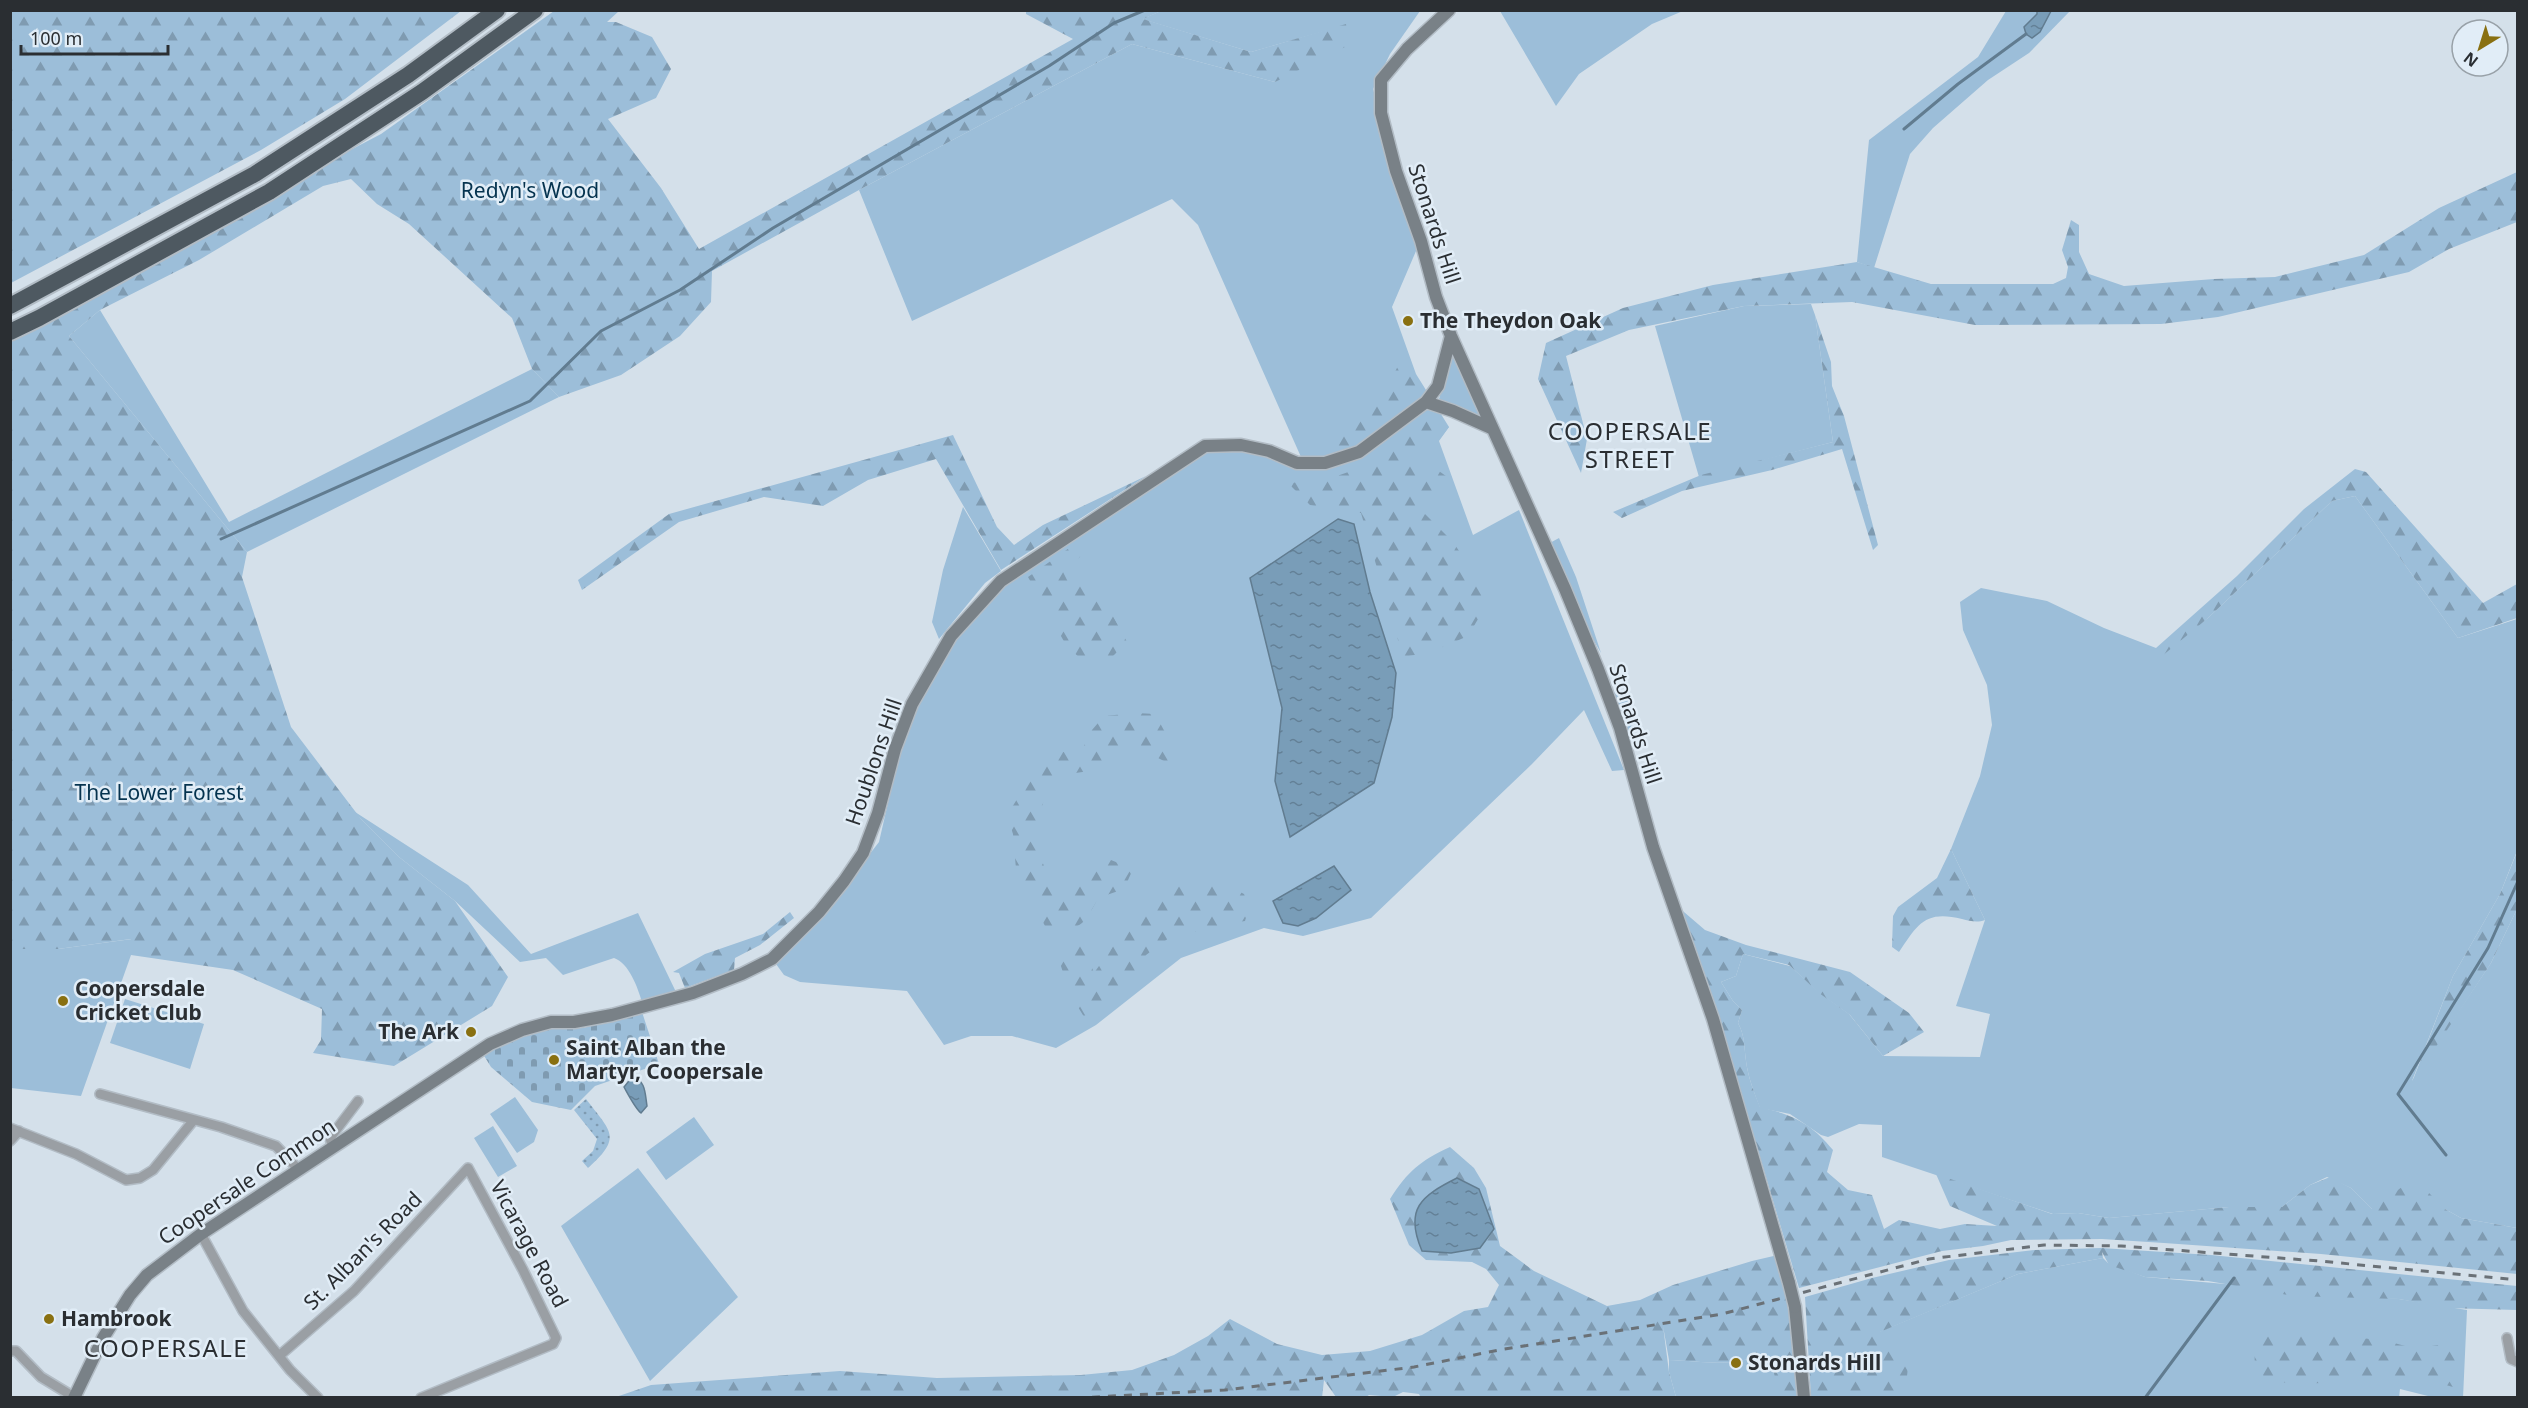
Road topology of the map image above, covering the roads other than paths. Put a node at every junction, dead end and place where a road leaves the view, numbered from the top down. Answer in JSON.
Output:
{"nodes":[{"id":1,"x":497,"y":10,"type":"edge"},
{"id":2,"x":535,"y":10,"type":"edge"},
{"id":3,"x":1449,"y":10,"type":"edge"},
{"id":4,"x":10,"y":306,"type":"edge"},
{"id":5,"x":10,"y":332,"type":"edge"},
{"id":6,"x":1451,"y":336,"type":"junction"},
{"id":7,"x":1426,"y":402,"type":"junction"},
{"id":8,"x":1491,"y":428,"type":"junction"},
{"id":9,"x":490,"y":1044,"type":"joint"},
{"id":10,"x":100,"y":1094,"type":"dead end"},
{"id":11,"x":358,"y":1101,"type":"dead end"},
{"id":12,"x":193,"y":1121,"type":"junction"},
{"id":13,"x":15,"y":1129,"type":"edge"},
{"id":14,"x":10,"y":1141,"type":"edge"},
{"id":15,"x":333,"y":1148,"type":"junction"},
{"id":16,"x":468,"y":1168,"type":"joint"},
{"id":17,"x":299,"y":1170,"type":"junction"},
{"id":18,"x":201,"y":1234,"type":"junction"},
{"id":19,"x":2507,"y":1338,"type":"dead end"},
{"id":20,"x":10,"y":1351,"type":"edge"},
{"id":21,"x":279,"y":1356,"type":"junction"},
{"id":22,"x":2517,"y":1362,"type":"edge"},
{"id":23,"x":74,"y":1397,"type":"edge"},
{"id":24,"x":318,"y":1398,"type":"edge"},
{"id":25,"x":421,"y":1398,"type":"edge"},
{"id":26,"x":1804,"y":1398,"type":"edge"}],
"edges":[{"from":1,"to":4,"type":"highway"},
{"from":2,"to":5,"type":"highway"},
{"from":3,"to":6,"type":"street","name":"Stonards Hill"},
{"from":6,"to":7,"type":"street","name":"Houblons Hill"},
{"from":6,"to":8,"type":"street","name":"Stonards Hill"},
{"from":7,"to":8,"type":"street"},
{"from":7,"to":9,"type":"street","name":"Houblons Hill"},
{"from":8,"to":26,"type":"street","name":"Stonards Hill","bridge":true},
{"from":9,"to":15,"type":"street","name":"Coopersale Common"},
{"from":10,"to":12,"type":"street"},
{"from":11,"to":15,"type":"street"},
{"from":12,"to":13,"type":"street"},
{"from":12,"to":17,"type":"street"},
{"from":13,"to":14,"type":"street"},
{"from":15,"to":17,"type":"street","name":"Coopersale Common"},
{"from":16,"to":21,"type":"street","name":"St. Alban's Road"},
{"from":16,"to":25,"type":"street","name":"Vicarage Road"},
{"from":17,"to":18,"type":"street","name":"Coopersale Common"},
{"from":18,"to":21,"type":"street"},
{"from":18,"to":23,"type":"street","name":"Coopersale Common"},
{"from":19,"to":22,"type":"street"},
{"from":20,"to":23,"type":"street"},
{"from":21,"to":24,"type":"street"}]}
